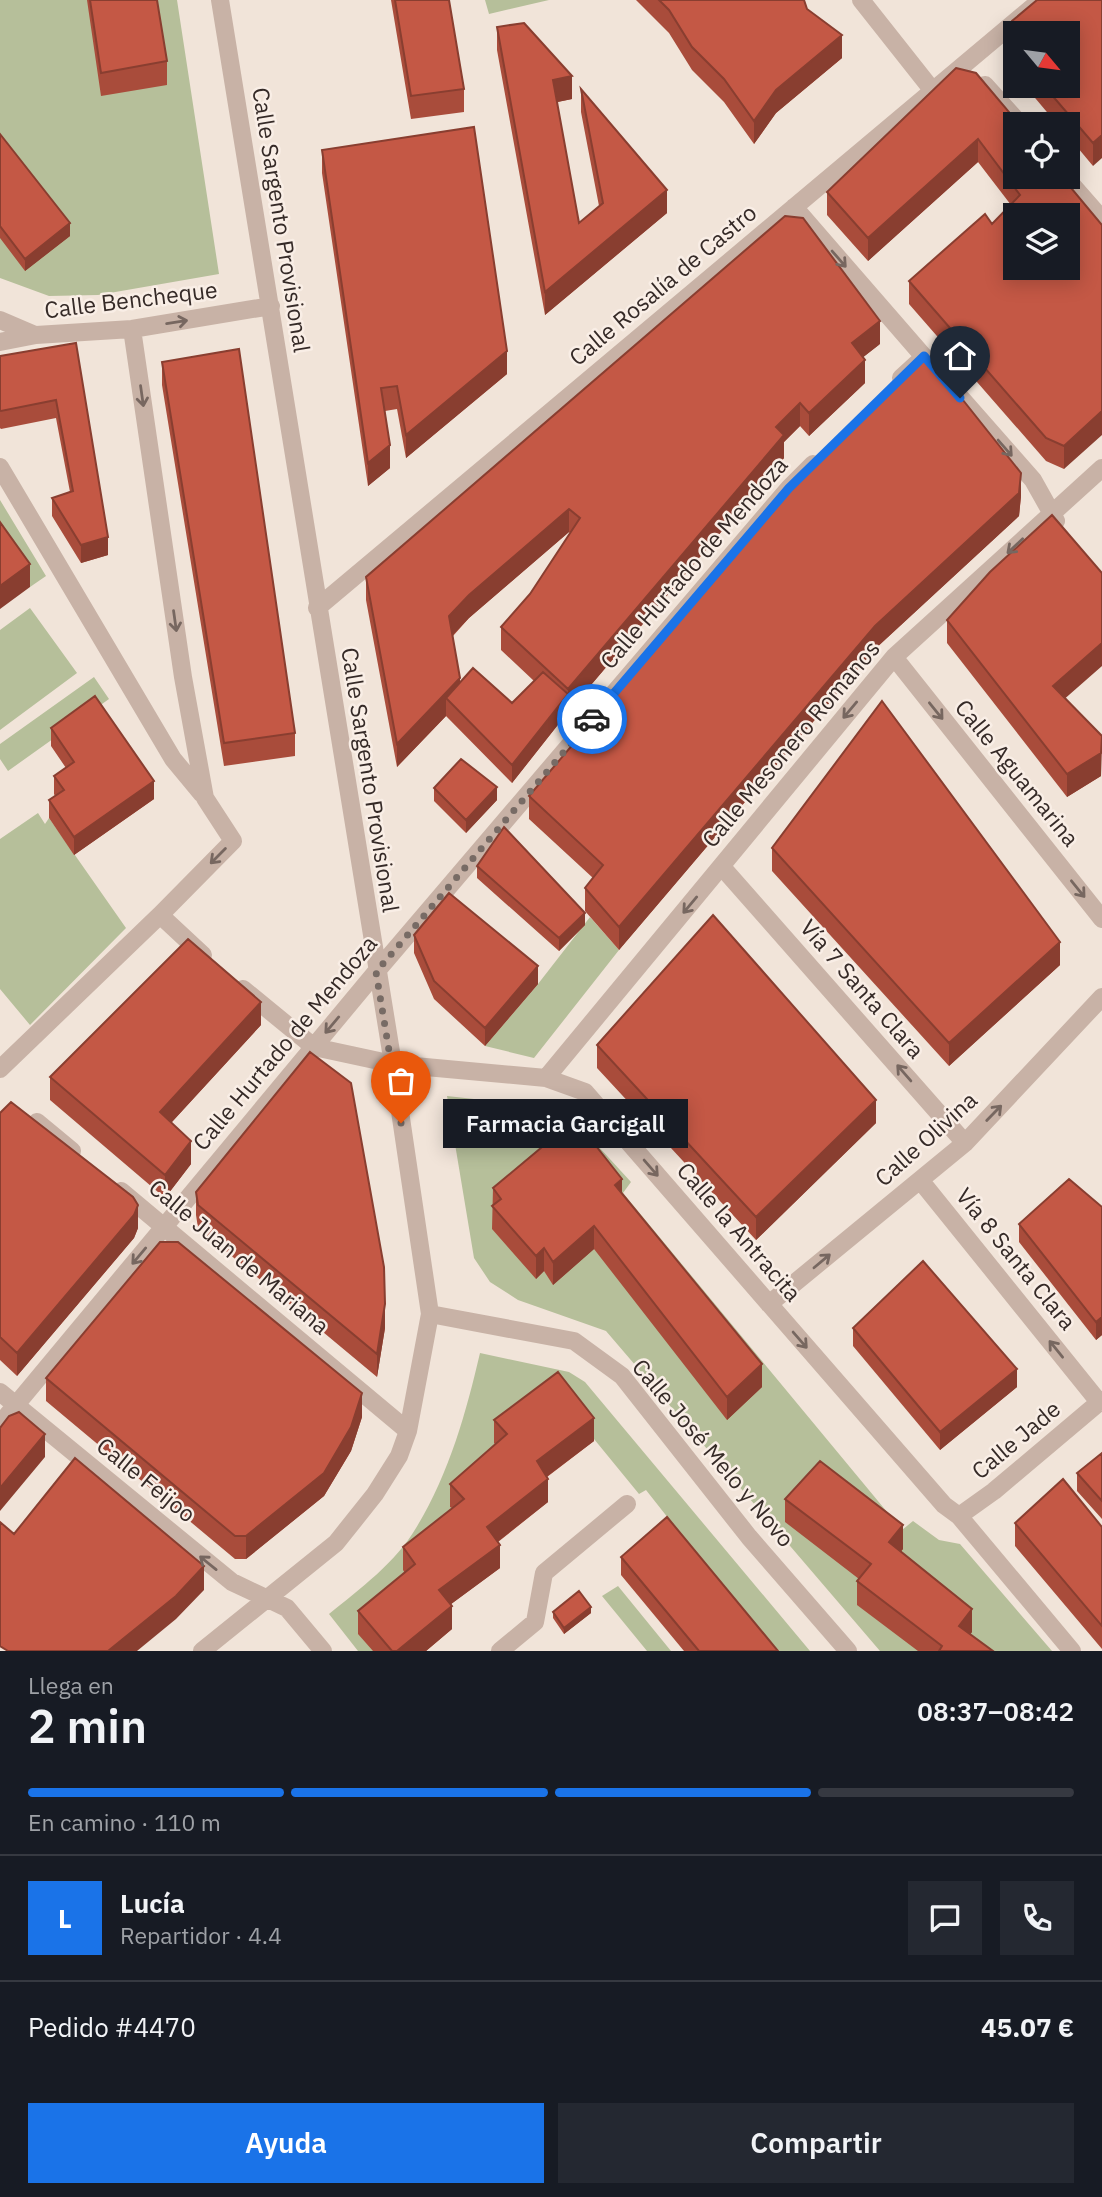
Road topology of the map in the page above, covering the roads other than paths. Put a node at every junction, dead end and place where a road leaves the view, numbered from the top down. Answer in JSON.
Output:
{"nodes":[{"id":1,"x":220,"y":0,"type":"edge"},
{"id":2,"x":862,"y":0,"type":"edge"},
{"id":3,"x":1041,"y":0,"type":"edge"},
{"id":4,"x":967,"y":63,"type":"junction"},
{"id":5,"x":933,"y":91,"type":"junction"},
{"id":6,"x":1010,"y":112,"type":"edge"},
{"id":7,"x":1076,"y":189,"type":"edge"},
{"id":8,"x":794,"y":207,"type":"junction"},
{"id":9,"x":1102,"y":219,"type":"edge"},
{"id":10,"x":271,"y":306,"type":"junction"},
{"id":11,"x":0,"y":320,"type":"edge"},
{"id":12,"x":132,"y":329,"type":"junction"},
{"id":13,"x":36,"y":335,"type":"junction"},
{"id":14,"x":0,"y":342,"type":"edge"},
{"id":15,"x":924,"y":356,"type":"junction"},
{"id":16,"x":884,"y":394,"type":"edge"},
{"id":17,"x":827,"y":450,"type":"edge"},
{"id":18,"x":0,"y":467,"type":"edge"},
{"id":19,"x":1102,"y":468,"type":"edge"},
{"id":20,"x":1050,"y":514,"type":"junction"},
{"id":21,"x":1067,"y":534,"type":"edge"},
{"id":22,"x":317,"y":608,"type":"junction"},
{"id":23,"x":894,"y":657,"type":"junction"},
{"id":24,"x":205,"y":798,"type":"junction"},
{"id":25,"x":722,"y":867,"type":"junction"},
{"id":26,"x":160,"y":915,"type":"junction"},
{"id":27,"x":1102,"y":919,"type":"edge"},
{"id":28,"x":376,"y":972,"type":"junction"},
{"id":29,"x":1102,"y":997,"type":"edge"},
{"id":30,"x":314,"y":1048,"type":"junction"},
{"id":31,"x":393,"y":1063,"type":"junction"},
{"id":32,"x":0,"y":1069,"type":"edge"},
{"id":33,"x":546,"y":1078,"type":"junction"},
{"id":34,"x":37,"y":1122,"type":"edge"},
{"id":35,"x":965,"y":1143,"type":"junction"},
{"id":36,"x":90,"y":1165,"type":"edge"},
{"id":37,"x":920,"y":1180,"type":"junction"},
{"id":38,"x":111,"y":1183,"type":"edge"},
{"id":39,"x":164,"y":1226,"type":"junction"},
{"id":40,"x":769,"y":1304,"type":"junction"},
{"id":41,"x":430,"y":1314,"type":"junction"},
{"id":42,"x":0,"y":1392,"type":"edge"},
{"id":43,"x":1101,"y":1401,"type":"edge"},
{"id":44,"x":16,"y":1405,"type":"junction"},
{"id":45,"x":0,"y":1424,"type":"edge"},
{"id":46,"x":408,"y":1431,"type":"junction"},
{"id":47,"x":627,"y":1504,"type":"dead end"},
{"id":48,"x":960,"y":1516,"type":"junction"},
{"id":49,"x":265,"y":1598,"type":"junction"},
{"id":50,"x":202,"y":1651,"type":"edge"},
{"id":51,"x":323,"y":1651,"type":"edge"},
{"id":52,"x":500,"y":1651,"type":"edge"},
{"id":53,"x":848,"y":1651,"type":"edge"},
{"id":54,"x":1072,"y":1651,"type":"edge"}],
"edges":[{"from":1,"to":10,"type":"street","name":"Calle Sargento Provisional"},
{"from":2,"to":5,"type":"street"},
{"from":3,"to":4,"type":"street","name":"Calle Rosalía de Castro"},
{"from":4,"to":5,"type":"street","name":"Calle Rosalía de Castro"},
{"from":4,"to":6,"type":"street"},
{"from":5,"to":8,"type":"street","name":"Calle Rosalía de Castro"},
{"from":7,"to":9,"type":"street"},
{"from":8,"to":15,"type":"street","one_way":true},
{"from":8,"to":22,"type":"street","name":"Calle Rosalía de Castro"},
{"from":12,"to":10,"type":"street","name":"Calle Bencheque","one_way":true},
{"from":10,"to":22,"type":"street","name":"Calle Sargento Provisional"},
{"from":11,"to":13,"type":"street","name":"Calle Bencheque"},
{"from":12,"to":13,"type":"street","name":"Calle Bencheque"},
{"from":12,"to":24,"type":"street","one_way":true},
{"from":13,"to":14,"type":"street"},
{"from":15,"to":16,"type":"street"},
{"from":15,"to":20,"type":"street","one_way":true},
{"from":17,"to":28,"type":"street","name":"Calle Hurtado de Mendoza"},
{"from":18,"to":24,"type":"street"},
{"from":19,"to":20,"type":"street","name":"Calle Mesonero Romanos"},
{"from":20,"to":21,"type":"street"},
{"from":20,"to":23,"type":"street","name":"Calle Mesonero Romanos","one_way":true},
{"from":22,"to":28,"type":"street","name":"Calle Sargento Provisional"},
{"from":23,"to":25,"type":"street","name":"Calle Mesonero Romanos","one_way":true},
{"from":23,"to":27,"type":"street","name":"Calle Aguamarina","one_way":true},
{"from":24,"to":26,"type":"street","one_way":true},
{"from":25,"to":33,"type":"street","name":"Calle Mesonero Romanos","one_way":true},
{"from":35,"to":25,"type":"street","name":"Vía 7 Santa Clara","one_way":true},
{"from":26,"to":30,"type":"street"},
{"from":26,"to":32,"type":"street"},
{"from":28,"to":30,"type":"street","name":"Calle Hurtado de Mendoza","one_way":true},
{"from":28,"to":31,"type":"street","name":"Calle Sargento Provisional"},
{"from":35,"to":29,"type":"street","name":"Calle Olivina","one_way":true},
{"from":30,"to":31,"type":"street","name":"Calle la Antracita"},
{"from":30,"to":39,"type":"street","name":"Calle Hurtado de Mendoza"},
{"from":31,"to":33,"type":"street","name":"Calle la Antracita"},
{"from":31,"to":41,"type":"street","name":"Calle Sargento Provisional"},
{"from":33,"to":40,"type":"street","name":"Calle la Antracita","one_way":true},
{"from":34,"to":36,"type":"street"},
{"from":35,"to":37,"type":"street","name":"Calle Olivina"},
{"from":40,"to":37,"type":"street","name":"Calle Olivina","one_way":true},
{"from":43,"to":37,"type":"street","name":"Vía 8 Santa Clara","one_way":true},
{"from":38,"to":39,"type":"street","name":"Calle Juan de Mariana"},
{"from":39,"to":44,"type":"street","name":"Calle Hurtado de Mendoza","one_way":true},
{"from":39,"to":46,"type":"street","name":"Calle Juan de Mariana"},
{"from":40,"to":48,"type":"street","name":"Calle la Antracita","one_way":true},
{"from":41,"to":46,"type":"street","name":"Calle Sargento Provisional"},
{"from":41,"to":53,"type":"street","name":"Calle José Melo y Novo"},
{"from":42,"to":44,"type":"street","name":"Calle Feijoo"},
{"from":43,"to":48,"type":"street","name":"Calle Jade"},
{"from":44,"to":45,"type":"street","name":"Calle Hurtado de Mendoza"},
{"from":49,"to":44,"type":"street","name":"Calle Feijoo","one_way":true},
{"from":46,"to":49,"type":"street","name":"Calle Sargento Provisional"},
{"from":47,"to":52,"type":"street"},
{"from":48,"to":54,"type":"street","name":"Calle la Antracita"},
{"from":49,"to":50,"type":"street","name":"Calle Sargento Provisional"},
{"from":49,"to":51,"type":"street","name":"Calle Feijoo"}]}
